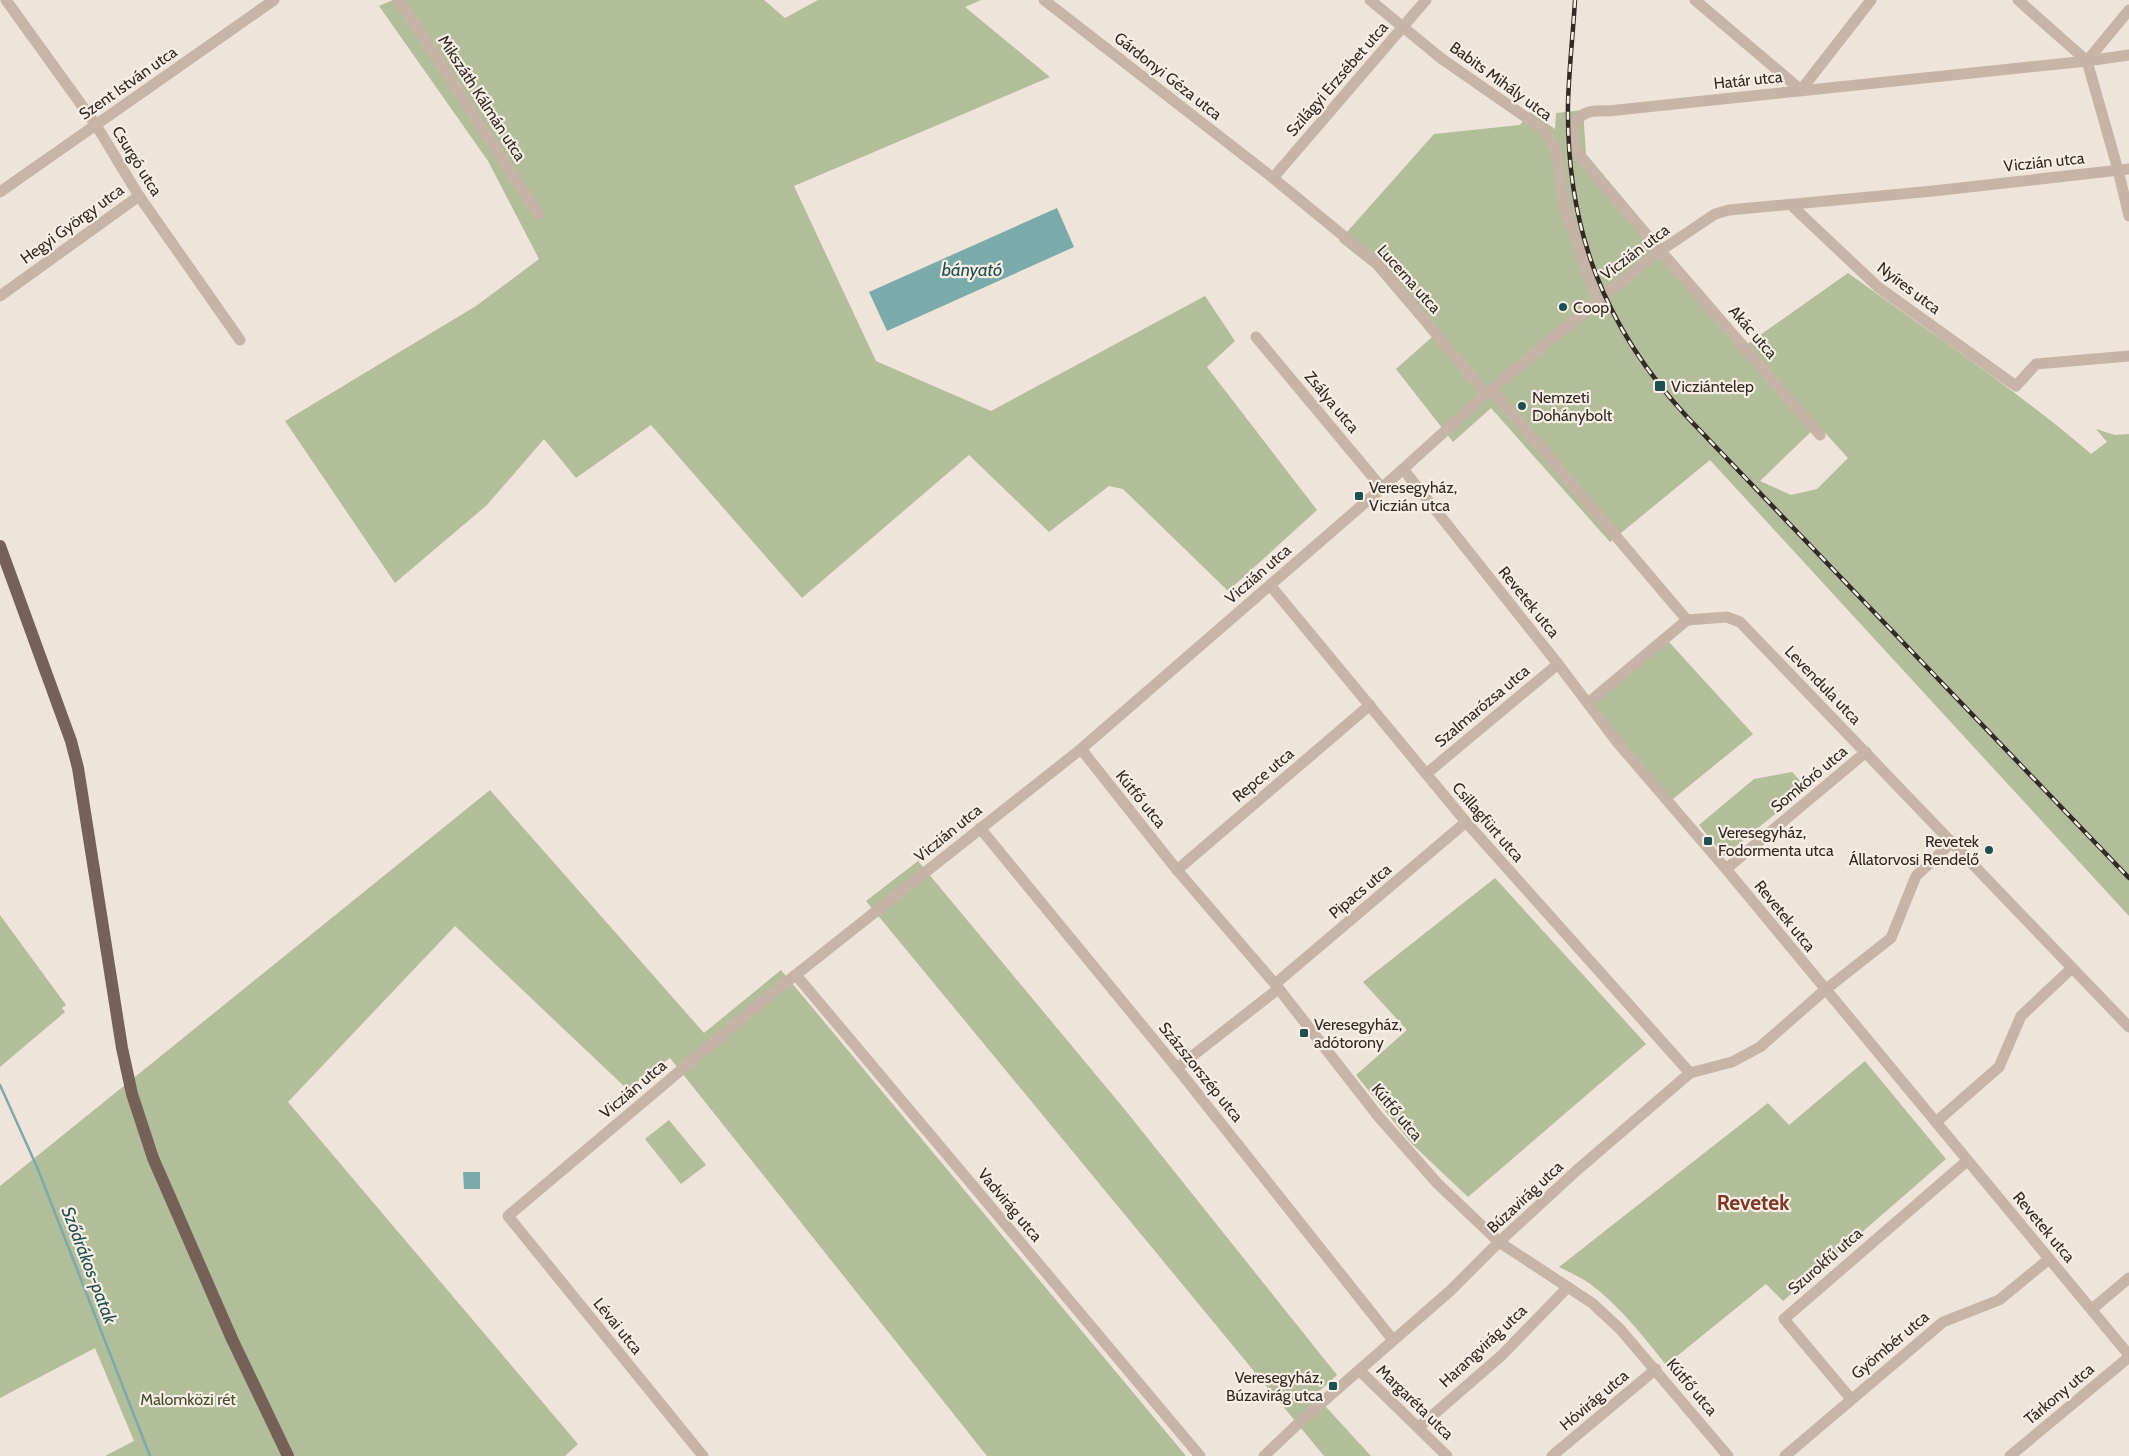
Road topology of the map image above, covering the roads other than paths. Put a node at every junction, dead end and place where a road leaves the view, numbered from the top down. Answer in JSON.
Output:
{"nodes":[{"id":1,"x":6,"y":0,"type":"edge"},
{"id":2,"x":274,"y":0,"type":"edge"},
{"id":3,"x":400,"y":0,"type":"edge"},
{"id":4,"x":1044,"y":0,"type":"edge"},
{"id":5,"x":1370,"y":0,"type":"edge"},
{"id":6,"x":1426,"y":0,"type":"edge"},
{"id":7,"x":1695,"y":0,"type":"edge"},
{"id":8,"x":1871,"y":0,"type":"edge"},
{"id":9,"x":2018,"y":0,"type":"edge"},
{"id":10,"x":2129,"y":10,"type":"edge"},
{"id":11,"x":1402,"y":28,"type":"junction"},
{"id":12,"x":2129,"y":55,"type":"edge"},
{"id":13,"x":2086,"y":61,"type":"junction"},
{"id":14,"x":1801,"y":90,"type":"junction"},
{"id":15,"x":96,"y":126,"type":"junction"},
{"id":16,"x":2124,"y":170,"type":"edge"},
{"id":17,"x":1273,"y":178,"type":"junction"},
{"id":18,"x":0,"y":192,"type":"edge"},
{"id":19,"x":138,"y":196,"type":"junction"},
{"id":20,"x":1791,"y":205,"type":"junction"},
{"id":21,"x":538,"y":214,"type":"dead end"},
{"id":22,"x":2129,"y":216,"type":"edge"},
{"id":23,"x":1660,"y":251,"type":"junction"},
{"id":24,"x":0,"y":296,"type":"edge"},
{"id":25,"x":1597,"y":301,"type":"junction"},
{"id":26,"x":1256,"y":337,"type":"dead end"},
{"id":27,"x":240,"y":340,"type":"dead end"},
{"id":28,"x":2129,"y":356,"type":"edge"},
{"id":29,"x":1489,"y":392,"type":"junction"},
{"id":30,"x":1820,"y":435,"type":"dead end"},
{"id":31,"x":1403,"y":469,"type":"junction"},
{"id":32,"x":1382,"y":488,"type":"junction"},
{"id":33,"x":0,"y":546,"type":"edge"},
{"id":34,"x":1270,"y":585,"type":"junction"},
{"id":35,"x":1687,"y":620,"type":"junction"},
{"id":36,"x":1558,"y":664,"type":"junction"},
{"id":37,"x":1588,"y":703,"type":"junction"},
{"id":38,"x":1370,"y":705,"type":"junction"},
{"id":39,"x":1081,"y":749,"type":"junction"},
{"id":40,"x":1866,"y":752,"type":"junction"},
{"id":41,"x":1426,"y":774,"type":"junction"},
{"id":42,"x":1466,"y":822,"type":"junction"},
{"id":43,"x":980,"y":828,"type":"junction"},
{"id":44,"x":1952,"y":842,"type":"junction"},
{"id":45,"x":1726,"y":869,"type":"junction"},
{"id":46,"x":1177,"y":870,"type":"junction"},
{"id":47,"x":2072,"y":968,"type":"junction"},
{"id":48,"x":796,"y":975,"type":"junction"},
{"id":49,"x":1276,"y":987,"type":"junction"},
{"id":50,"x":1826,"y":990,"type":"junction"},
{"id":51,"x":2129,"y":1027,"type":"edge"},
{"id":52,"x":1177,"y":1068,"type":"junction"},
{"id":53,"x":1690,"y":1073,"type":"junction"},
{"id":54,"x":1936,"y":1122,"type":"junction"},
{"id":55,"x":1967,"y":1160,"type":"junction"},
{"id":56,"x":508,"y":1216,"type":"joint"},
{"id":57,"x":1499,"y":1242,"type":"junction"},
{"id":58,"x":2049,"y":1258,"type":"junction"},
{"id":59,"x":2129,"y":1278,"type":"edge"},
{"id":60,"x":1568,"y":1287,"type":"junction"},
{"id":61,"x":2092,"y":1309,"type":"junction"},
{"id":62,"x":1393,"y":1340,"type":"junction"},
{"id":63,"x":2129,"y":1356,"type":"edge"},
{"id":64,"x":1656,"y":1369,"type":"junction"},
{"id":65,"x":1360,"y":1371,"type":"junction"},
{"id":66,"x":1851,"y":1399,"type":"junction"},
{"id":67,"x":1419,"y":1427,"type":"junction"},
{"id":68,"x":1725,"y":1455,"type":"edge"},
{"id":69,"x":288,"y":1456,"type":"edge"},
{"id":70,"x":703,"y":1456,"type":"edge"},
{"id":71,"x":1200,"y":1456,"type":"edge"},
{"id":72,"x":1264,"y":1456,"type":"edge"},
{"id":73,"x":1447,"y":1456,"type":"edge"},
{"id":74,"x":1552,"y":1456,"type":"edge"},
{"id":75,"x":1786,"y":1456,"type":"edge"},
{"id":76,"x":2010,"y":1456,"type":"edge"}],
"edges":[{"from":1,"to":15,"type":"street","name":"Csurgó utca"},
{"from":2,"to":15,"type":"street","name":"Szent István utca"},
{"from":3,"to":21,"type":"street","name":"Mikszáth Kálmán utca"},
{"from":4,"to":17,"type":"street","name":"Gárdonyi Géza utca"},
{"from":5,"to":11,"type":"street","name":"Babits Mihály utca"},
{"from":6,"to":11,"type":"street","name":"Szilágyi Erzsébet utca"},
{"from":7,"to":14,"type":"street"},
{"from":8,"to":14,"type":"street"},
{"from":9,"to":13,"type":"street"},
{"from":10,"to":13,"type":"street"},
{"from":11,"to":17,"type":"street","name":"Szilágyi Erzsébet utca"},
{"from":11,"to":25,"type":"street","name":"Babits Mihály utca"},
{"from":12,"to":13,"type":"street","name":"Határ utca"},
{"from":13,"to":14,"type":"street","name":"Határ utca"},
{"from":13,"to":16,"type":"street"},
{"from":14,"to":23,"type":"street","name":"Határ utca"},
{"from":15,"to":18,"type":"street","name":"Szent István utca"},
{"from":15,"to":19,"type":"street","name":"Csurgó utca"},
{"from":16,"to":20,"type":"street","name":"Viczián utca"},
{"from":16,"to":22,"type":"street"},
{"from":17,"to":29,"type":"street","name":"Lucerna utca"},
{"from":19,"to":24,"type":"street","name":"Hegyi György utca"},
{"from":19,"to":27,"type":"street","name":"Csurgó utca"},
{"from":20,"to":23,"type":"street","name":"Viczián utca"},
{"from":20,"to":28,"type":"street","name":"Nyíres utca"},
{"from":23,"to":25,"type":"street","name":"Viczián utca"},
{"from":23,"to":30,"type":"street","name":"Akác utca"},
{"from":25,"to":29,"type":"street","name":"Viczián utca"},
{"from":26,"to":32,"type":"street","name":"Zsálya utca"},
{"from":29,"to":31,"type":"street","name":"Viczián utca"},
{"from":29,"to":35,"type":"street"},
{"from":31,"to":32,"type":"street","name":"Viczián utca"},
{"from":31,"to":36,"type":"street","name":"Revetek utca"},
{"from":32,"to":34,"type":"street","name":"Viczián utca"},
{"from":33,"to":69,"type":"main road"},
{"from":34,"to":38,"type":"street","name":"Csillagfürt utca"},
{"from":34,"to":39,"type":"street","name":"Viczián utca"},
{"from":35,"to":37,"type":"street"},
{"from":35,"to":40,"type":"street","name":"Levendula utca"},
{"from":36,"to":37,"type":"street","name":"Revetek utca"},
{"from":36,"to":41,"type":"street","name":"Szalmarózsa utca"},
{"from":37,"to":45,"type":"street","name":"Revetek utca"},
{"from":38,"to":41,"type":"street","name":"Csillagfürt utca"},
{"from":38,"to":46,"type":"street","name":"Repce utca"},
{"from":39,"to":43,"type":"street","name":"Viczián utca"},
{"from":39,"to":46,"type":"street","name":"Kútfő utca"},
{"from":40,"to":44,"type":"street","name":"Levendula utca"},
{"from":40,"to":45,"type":"street","name":"Somkóró utca"},
{"from":41,"to":42,"type":"street","name":"Csillagfürt utca"},
{"from":42,"to":49,"type":"street","name":"Pipacs utca"},
{"from":42,"to":53,"type":"street","name":"Csillagfürt utca"},
{"from":43,"to":48,"type":"street","name":"Viczián utca"},
{"from":43,"to":52,"type":"street","name":"Százszorszép utca"},
{"from":44,"to":47,"type":"street","name":"Levendula utca"},
{"from":44,"to":50,"type":"street","name":"Búzavirág utca"},
{"from":45,"to":50,"type":"street","name":"Revetek utca"},
{"from":46,"to":49,"type":"street","name":"Kútfő utca"},
{"from":47,"to":51,"type":"street","name":"Levendula utca"},
{"from":47,"to":54,"type":"street"},
{"from":48,"to":56,"type":"street","name":"Viczián utca"},
{"from":48,"to":71,"type":"street","name":"Vadvirág utca"},
{"from":49,"to":52,"type":"street","name":"Pipacs utca"},
{"from":49,"to":57,"type":"street","name":"Kútfő utca"},
{"from":50,"to":53,"type":"street","name":"Búzavirág utca"},
{"from":50,"to":54,"type":"street","name":"Revetek utca"},
{"from":52,"to":62,"type":"street","name":"Százszorszép utca"},
{"from":53,"to":57,"type":"street","name":"Búzavirág utca"},
{"from":54,"to":55,"type":"street","name":"Revetek utca"},
{"from":55,"to":58,"type":"street","name":"Revetek utca"},
{"from":55,"to":66,"type":"street","name":"Szurokfű utca"},
{"from":56,"to":70,"type":"street","name":"Lévai utca"},
{"from":57,"to":60,"type":"street","name":"Kútfő utca"},
{"from":57,"to":62,"type":"street","name":"Búzavirág utca"},
{"from":58,"to":61,"type":"street","name":"Revetek utca"},
{"from":58,"to":66,"type":"street","name":"Gyömbér utca"},
{"from":59,"to":61,"type":"street"},
{"from":60,"to":64,"type":"street","name":"Kútfő utca"},
{"from":60,"to":67,"type":"street","name":"Harangvirág utca"},
{"from":61,"to":63,"type":"street","name":"Revetek utca"},
{"from":62,"to":65,"type":"street","name":"Búzavirág utca"},
{"from":63,"to":76,"type":"street","name":"Tárkony utca"},
{"from":64,"to":68,"type":"street","name":"Kútfő utca"},
{"from":64,"to":74,"type":"street","name":"Hóvirág utca"},
{"from":65,"to":67,"type":"street","name":"Margaréta utca"},
{"from":65,"to":72,"type":"street","name":"Búzavirág utca"},
{"from":66,"to":75,"type":"street","name":"Gyömbér utca"},
{"from":67,"to":73,"type":"street","name":"Margaréta utca"}]}
